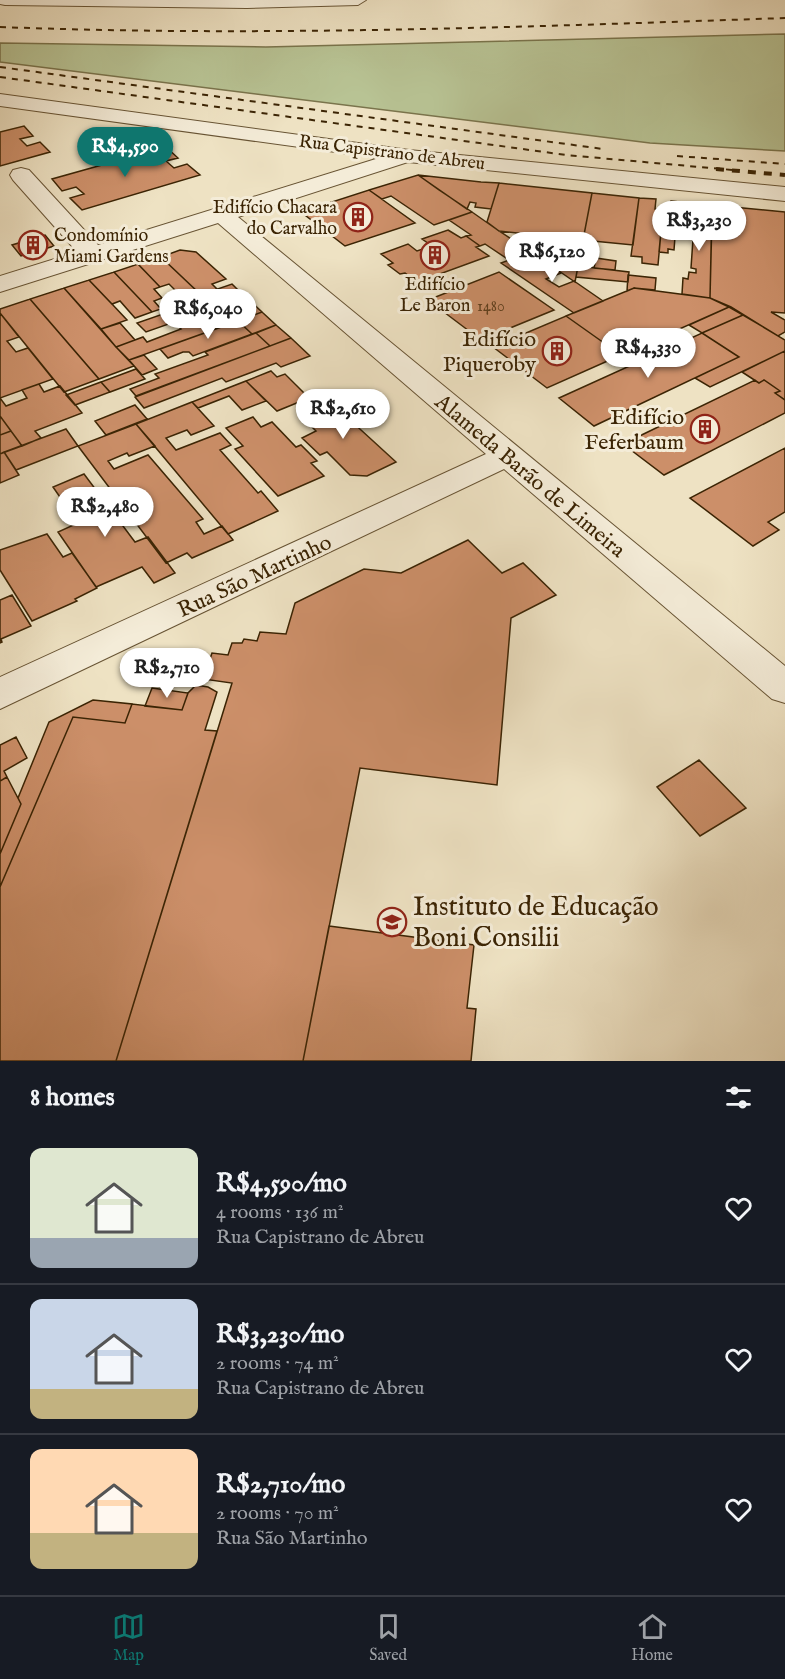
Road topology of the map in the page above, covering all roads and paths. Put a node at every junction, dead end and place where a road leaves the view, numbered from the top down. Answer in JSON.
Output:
{"nodes":[{"id":1,"x":5,"y":0,"type":"edge"},
{"id":2,"x":356,"y":1,"type":"edge"},
{"id":3,"x":0,"y":100,"type":"edge"},
{"id":4,"x":409,"y":156,"type":"junction"},
{"id":5,"x":21,"y":175,"type":"dead end"},
{"id":6,"x":785,"y":194,"type":"edge"},
{"id":7,"x":222,"y":215,"type":"junction"},
{"id":8,"x":93,"y":255,"type":"junction"},
{"id":9,"x":0,"y":284,"type":"edge"},
{"id":10,"x":507,"y":456,"type":"junction"},
{"id":11,"x":785,"y":688,"type":"edge"},
{"id":12,"x":0,"y":694,"type":"edge"}],
"edges":[{"from":1,"to":2,"type":"street"},
{"from":3,"to":4,"type":"street","name":"Rua Capistrano de Abreu"},
{"from":4,"to":6,"type":"street","name":"Rua Capistrano de Abreu"},
{"from":4,"to":7,"type":"street"},
{"from":5,"to":8,"type":"street"},
{"from":7,"to":8,"type":"street"},
{"from":7,"to":10,"type":"street","name":"Alameda Barão de Limeira"},
{"from":8,"to":9,"type":"street"},
{"from":10,"to":11,"type":"street","name":"Alameda Barão de Limeira"},
{"from":10,"to":12,"type":"street","name":"Rua São Martinho"}]}
